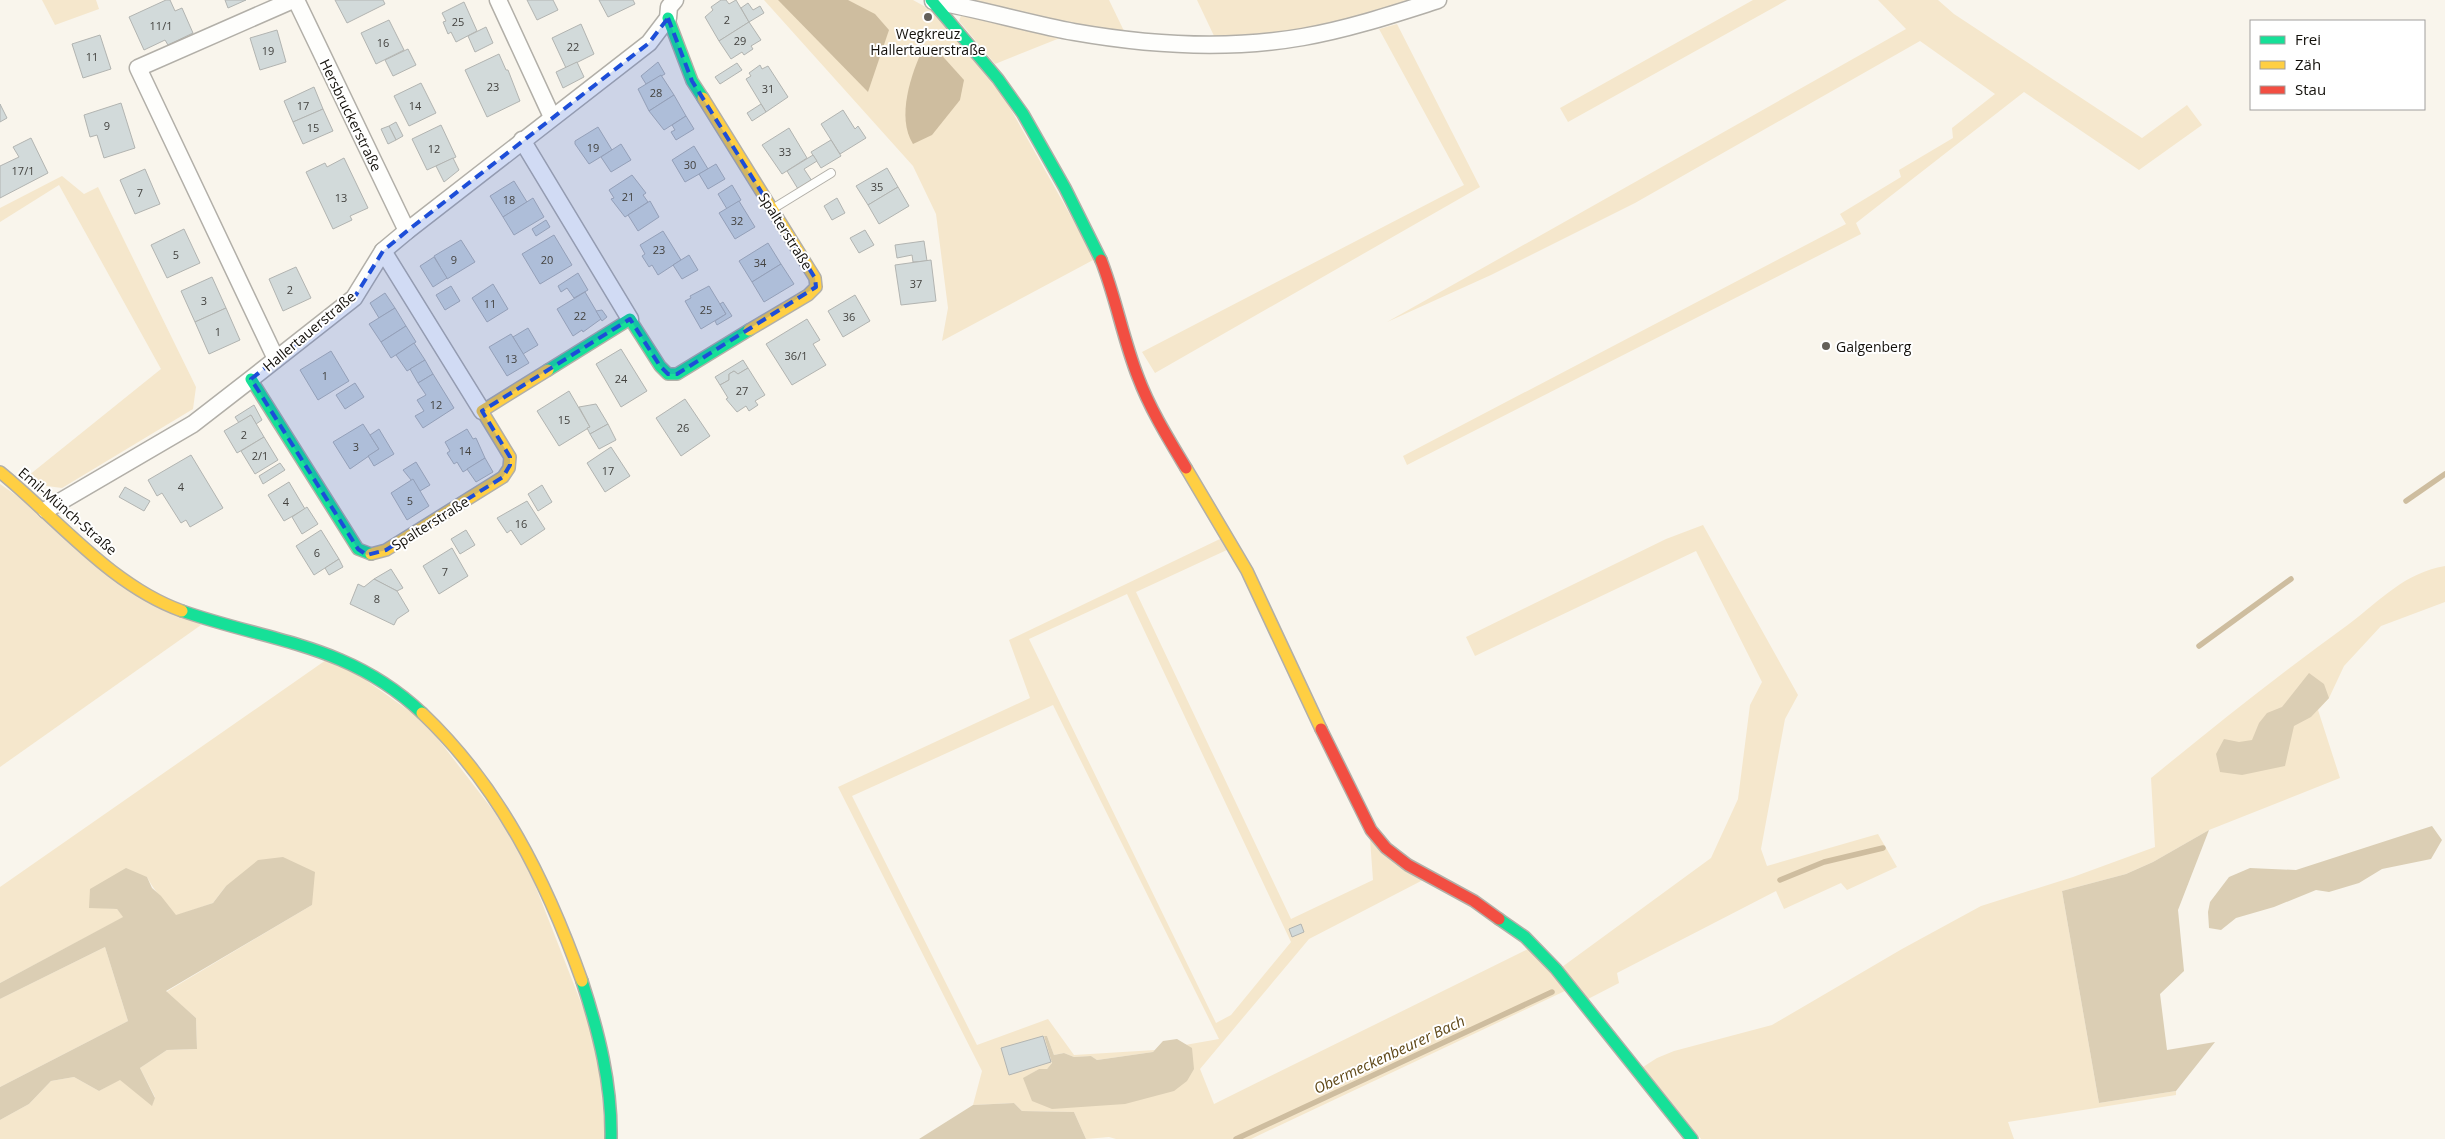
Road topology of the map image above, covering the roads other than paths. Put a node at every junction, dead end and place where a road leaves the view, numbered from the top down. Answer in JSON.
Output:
{"nodes":[{"id":1,"x":294,"y":0,"type":"edge"},
{"id":2,"x":498,"y":0,"type":"edge"},
{"id":3,"x":675,"y":0,"type":"edge"},
{"id":4,"x":932,"y":0,"type":"edge"},
{"id":5,"x":1438,"y":0,"type":"edge"},
{"id":6,"x":668,"y":18,"type":"junction"},
{"id":7,"x":552,"y":116,"type":"junction"},
{"id":8,"x":522,"y":140,"type":"junction"},
{"id":9,"x":831,"y":173,"type":"dead end"},
{"id":10,"x":772,"y":209,"type":"junction"},
{"id":11,"x":407,"y":231,"type":"junction"},
{"id":12,"x":383,"y":252,"type":"junction"},
{"id":13,"x":630,"y":319,"type":"junction"},
{"id":14,"x":276,"y":359,"type":"junction"},
{"id":15,"x":251,"y":379,"type":"junction"},
{"id":16,"x":482,"y":411,"type":"junction"},
{"id":17,"x":0,"y":472,"type":"edge"},
{"id":18,"x":46,"y":510,"type":"junction"},
{"id":19,"x":611,"y":1139,"type":"edge"},
{"id":20,"x":1692,"y":1139,"type":"edge"}],
"edges":[{"from":1,"to":11,"type":"street","name":"Hersbruckerstraße"},
{"from":1,"to":14,"type":"street"},
{"from":2,"to":7,"type":"street"},
{"from":3,"to":6,"type":"street","name":"Hallertauerstraße"},
{"from":4,"to":5,"type":"street"},
{"from":4,"to":20,"type":"street"},
{"from":6,"to":7,"type":"street","name":"Hallertauerstraße"},
{"from":6,"to":10,"type":"street","name":"Spalterstraße"},
{"from":7,"to":8,"type":"street","name":"Hallertauerstraße"},
{"from":8,"to":11,"type":"street","name":"Hallertauerstraße"},
{"from":8,"to":13,"type":"street","name":"Spalterstraße"},
{"from":9,"to":10,"type":"lane"},
{"from":10,"to":13,"type":"street","name":"Spalterstraße"},
{"from":11,"to":12,"type":"street","name":"Hallertauerstraße"},
{"from":12,"to":14,"type":"street","name":"Hallertauerstraße"},
{"from":12,"to":16,"type":"street","name":"Spalterstraße"},
{"from":13,"to":16,"type":"street"},
{"from":14,"to":15,"type":"street","name":"Hallertauerstraße"},
{"from":15,"to":16,"type":"street","name":"Spalterstraße"},
{"from":15,"to":18,"type":"street","name":"Hallertauerstraße"},
{"from":17,"to":18,"type":"street","name":"Emil-Münch-Straße"},
{"from":18,"to":19,"type":"street","name":"Emil-Münch-Straße"}]}
